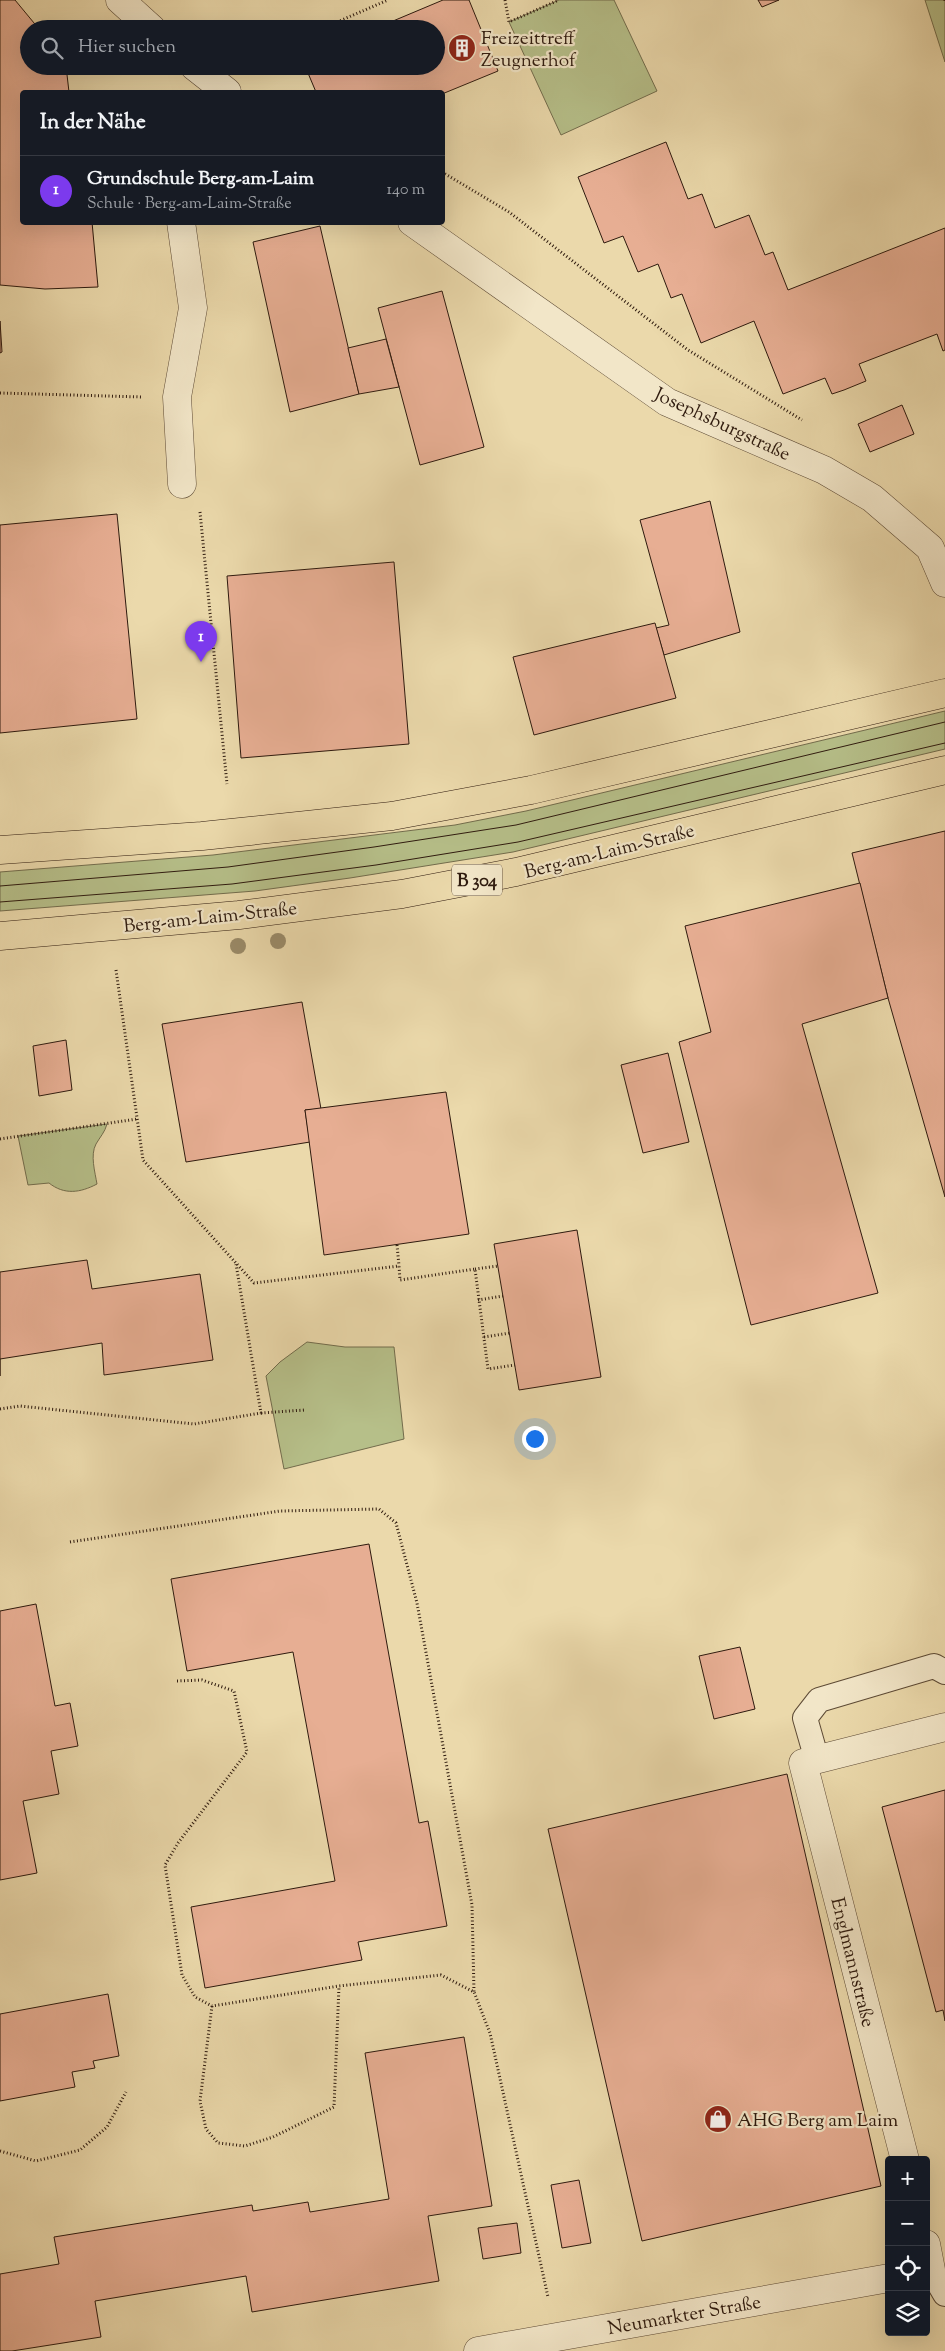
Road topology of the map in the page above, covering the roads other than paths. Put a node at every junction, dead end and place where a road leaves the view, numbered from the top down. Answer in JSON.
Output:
{"nodes":[{"id":1,"x":120,"y":0,"type":"edge"},
{"id":2,"x":142,"y":20,"type":"edge"},
{"id":3,"x":181,"y":225,"type":"edge"},
{"id":4,"x":416,"y":225,"type":"edge"},
{"id":5,"x":182,"y":484,"type":"road end"},
{"id":6,"x":945,"y":583,"type":"edge"},
{"id":7,"x":945,"y":693,"type":"edge"},
{"id":8,"x":945,"y":770,"type":"edge"},
{"id":9,"x":0,"y":850,"type":"edge"},
{"id":10,"x":0,"y":936,"type":"edge"},
{"id":11,"x":945,"y":1672,"type":"edge"},
{"id":12,"x":945,"y":1727,"type":"edge"},
{"id":13,"x":810,"y":1762,"type":"junction"},
{"id":14,"x":904,"y":2156,"type":"edge"},
{"id":15,"x":927,"y":2246,"type":"edge"},
{"id":16,"x":934,"y":2270,"type":"edge"},
{"id":17,"x":885,"y":2279,"type":"edge"},
{"id":18,"x":945,"y":2294,"type":"edge"},
{"id":19,"x":478,"y":2351,"type":"edge"}],
"edges":[{"from":1,"to":2,"type":"street"},
{"from":3,"to":5,"type":"street"},
{"from":4,"to":6,"type":"street","name":"Josephsburgstraße"},
{"from":7,"to":9,"type":"main road"},
{"from":8,"to":10,"type":"main road","name":"Berg-am-Laim-Straße","number":"B 304"},
{"from":11,"to":13,"type":"lane"},
{"from":12,"to":13,"type":"street"},
{"from":13,"to":14,"type":"street","name":"Englmannstraße"},
{"from":15,"to":16,"type":"street"},
{"from":16,"to":18,"type":"lane"},
{"from":17,"to":19,"type":"street","name":"Neumarkter Straße"}]}
